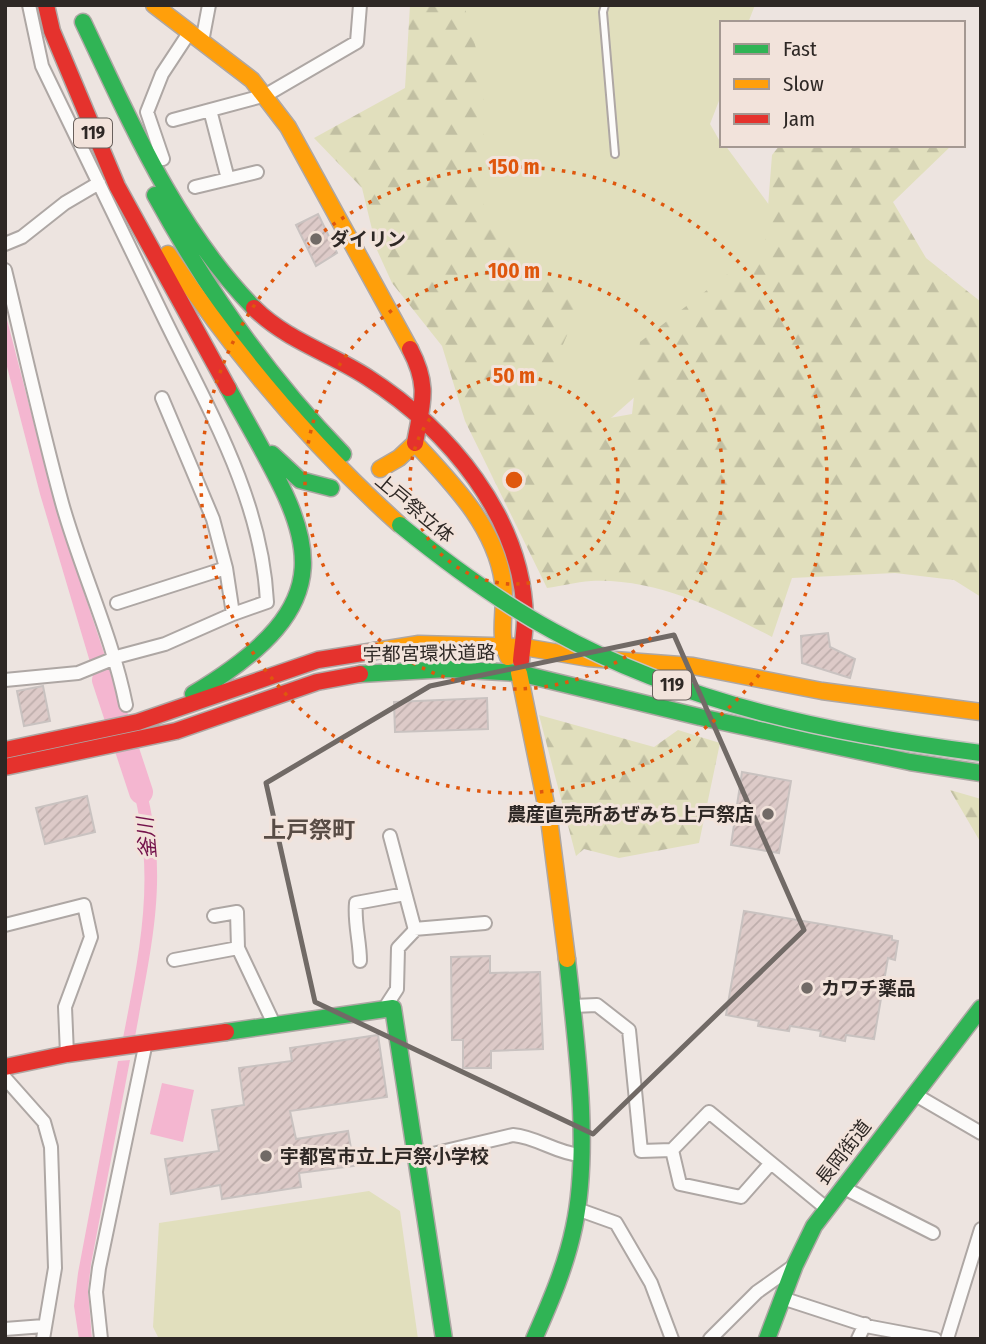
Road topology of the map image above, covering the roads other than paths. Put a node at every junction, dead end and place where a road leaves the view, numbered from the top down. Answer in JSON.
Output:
{"nodes":[{"id":1,"x":29,"y":5,"type":"edge"},
{"id":2,"x":46,"y":5,"type":"edge"},
{"id":3,"x":53,"y":5,"type":"edge"},
{"id":4,"x":77,"y":5,"type":"edge"},
{"id":5,"x":154,"y":5,"type":"edge"},
{"id":6,"x":209,"y":5,"type":"edge"},
{"id":7,"x":360,"y":5,"type":"edge"},
{"id":8,"x":605,"y":5,"type":"edge"},
{"id":9,"x":196,"y":37,"type":"junction"},
{"id":10,"x":265,"y":95,"type":"junction"},
{"id":11,"x":210,"y":110,"type":"junction"},
{"id":12,"x":173,"y":120,"type":"dead end"},
{"id":13,"x":615,"y":154,"type":"dead end"},
{"id":14,"x":163,"y":159,"type":"dead end"},
{"id":15,"x":257,"y":172,"type":"dead end"},
{"id":16,"x":228,"y":179,"type":"junction"},
{"id":17,"x":99,"y":183,"type":"junction"},
{"id":18,"x":195,"y":187,"type":"dead end"},
{"id":19,"x":5,"y":244,"type":"edge"},
{"id":20,"x":173,"y":244,"type":"junction"},
{"id":21,"x":5,"y":270,"type":"edge"},
{"id":22,"x":162,"y":398,"type":"dead end"},
{"id":23,"x":232,"y":398,"type":"junction"},
{"id":24,"x":419,"y":415,"type":"junction"},
{"id":25,"x":415,"y":443,"type":"junction"},
{"id":26,"x":380,"y":469,"type":"dead end"},
{"id":27,"x":331,"y":488,"type":"dead end"},
{"id":28,"x":405,"y":520,"type":"junction"},
{"id":29,"x":226,"y":568,"type":"junction"},
{"id":30,"x":117,"y":603,"type":"dead end"},
{"id":31,"x":233,"y":614,"type":"junction"},
{"id":32,"x":501,"y":645,"type":"junction"},
{"id":33,"x":524,"y":647,"type":"junction"},
{"id":34,"x":117,"y":657,"type":"junction"},
{"id":35,"x":519,"y":673,"type":"junction"},
{"id":36,"x":5,"y":680,"type":"edge"},
{"id":37,"x":126,"y":705,"type":"dead end"},
{"id":38,"x":981,"y":712,"type":"edge"},
{"id":39,"x":138,"y":722,"type":"junction"},
{"id":40,"x":981,"y":740,"type":"edge"},
{"id":41,"x":5,"y":750,"type":"edge"},
{"id":42,"x":981,"y":753,"type":"edge"},
{"id":43,"x":5,"y":767,"type":"edge"},
{"id":44,"x":981,"y":773,"type":"edge"},
{"id":45,"x":390,"y":836,"type":"dead end"},
{"id":46,"x":405,"y":894,"type":"junction"},
{"id":47,"x":214,"y":916,"type":"dead end"},
{"id":48,"x":485,"y":923,"type":"dead end"},
{"id":49,"x":5,"y":925,"type":"edge"},
{"id":50,"x":414,"y":929,"type":"junction"},
{"id":51,"x":237,"y":948,"type":"junction"},
{"id":52,"x":174,"y":960,"type":"dead end"},
{"id":53,"x":360,"y":961,"type":"dead end"},
{"id":54,"x":573,"y":1006,"type":"junction"},
{"id":55,"x":981,"y":1008,"type":"edge"},
{"id":56,"x":384,"y":1009,"type":"junction"},
{"id":57,"x":274,"y":1024,"type":"junction"},
{"id":58,"x":146,"y":1042,"type":"junction"},
{"id":59,"x":67,"y":1054,"type":"junction"},
{"id":60,"x":5,"y":1067,"type":"edge"},
{"id":61,"x":5,"y":1078,"type":"edge"},
{"id":62,"x":914,"y":1094,"type":"junction"},
{"id":63,"x":981,"y":1133,"type":"edge"},
{"id":64,"x":672,"y":1150,"type":"junction"},
{"id":65,"x":580,"y":1155,"type":"junction"},
{"id":66,"x":416,"y":1158,"type":"junction"},
{"id":67,"x":771,"y":1163,"type":"junction"},
{"id":68,"x":842,"y":1187,"type":"junction"},
{"id":69,"x":826,"y":1208,"type":"junction"},
{"id":70,"x":578,"y":1209,"type":"junction"},
{"id":71,"x":981,"y":1229,"type":"edge"},
{"id":72,"x":933,"y":1233,"type":"dead end"},
{"id":73,"x":976,"y":1252,"type":"edge"},
{"id":74,"x":795,"y":1265,"type":"junction"},
{"id":75,"x":782,"y":1298,"type":"junction"},
{"id":76,"x":865,"y":1324,"type":"junction"},
{"id":77,"x":5,"y":1329,"type":"edge"},
{"id":78,"x":43,"y":1332,"type":"edge"},
{"id":79,"x":101,"y":1339,"type":"edge"},
{"id":80,"x":444,"y":1339,"type":"edge"},
{"id":81,"x":534,"y":1339,"type":"edge"},
{"id":82,"x":672,"y":1339,"type":"edge"},
{"id":83,"x":710,"y":1339,"type":"edge"},
{"id":84,"x":766,"y":1339,"type":"edge"},
{"id":85,"x":858,"y":1339,"type":"edge"},
{"id":86,"x":935,"y":1339,"type":"edge"},
{"id":87,"x":947,"y":1339,"type":"edge"}],
"edges":[{"from":1,"to":17,"type":"street"},
{"from":2,"to":20,"type":"main road","number":"119"},
{"from":3,"to":20,"type":"main road","name":"上戸祭立体","number":"119"},
{"from":4,"to":20,"type":"main road","number":"119"},
{"from":5,"to":9,"type":"main road"},
{"from":6,"to":9,"type":"street"},
{"from":7,"to":10,"type":"street"},
{"from":8,"to":13,"type":"lane"},
{"from":9,"to":10,"type":"main road"},
{"from":9,"to":14,"type":"street"},
{"from":10,"to":11,"type":"street"},
{"from":10,"to":24,"type":"main road"},
{"from":11,"to":12,"type":"street"},
{"from":11,"to":16,"type":"street"},
{"from":15,"to":16,"type":"street"},
{"from":16,"to":18,"type":"street"},
{"from":17,"to":19,"type":"street"},
{"from":17,"to":31,"type":"street"},
{"from":20,"to":23,"type":"main road","number":"119"},
{"from":20,"to":24,"type":"main road","number":"119"},
{"from":20,"to":28,"type":"main road","name":"上戸祭立体","number":"119"},
{"from":21,"to":34,"type":"street"},
{"from":22,"to":29,"type":"street"},
{"from":23,"to":27,"type":"main road","number":"119"},
{"from":23,"to":39,"type":"main road","number":"119"},
{"from":24,"to":25,"type":"main road"},
{"from":24,"to":33,"type":"main road","number":"119"},
{"from":25,"to":26,"type":"main road"},
{"from":25,"to":32,"type":"main road"},
{"from":28,"to":40,"type":"main road","name":"上戸祭立体","number":"119"},
{"from":28,"to":42,"type":"main road","name":"上戸祭立体","number":"119","bridge":true},
{"from":29,"to":30,"type":"street"},
{"from":29,"to":31,"type":"street"},
{"from":31,"to":34,"type":"street"},
{"from":32,"to":33,"type":"main road","name":"宇都宮環状道路","number":"119"},
{"from":32,"to":35,"type":"main road"},
{"from":32,"to":39,"type":"main road","name":"宇都宮環状道路","number":"119"},
{"from":33,"to":35,"type":"main road"},
{"from":33,"to":38,"type":"main road","name":"宇都宮環状道路","number":"119"},
{"from":34,"to":36,"type":"street"},
{"from":34,"to":37,"type":"street"},
{"from":35,"to":43,"type":"main road","name":"宇都宮環状道路","number":"119"},
{"from":35,"to":44,"type":"main road","name":"宇都宮環状道路","number":"119"},
{"from":35,"to":54,"type":"main road"},
{"from":39,"to":41,"type":"main road","name":"宇都宮環状道路","number":"119"},
{"from":45,"to":46,"type":"street"},
{"from":46,"to":50,"type":"street"},
{"from":46,"to":53,"type":"street"},
{"from":47,"to":51,"type":"street"},
{"from":48,"to":50,"type":"street"},
{"from":49,"to":59,"type":"street"},
{"from":50,"to":56,"type":"street"},
{"from":51,"to":52,"type":"street"},
{"from":51,"to":57,"type":"street"},
{"from":54,"to":64,"type":"street"},
{"from":54,"to":65,"type":"main road"},
{"from":55,"to":62,"type":"main road","name":"長岡街道"},
{"from":56,"to":57,"type":"main road"},
{"from":56,"to":66,"type":"main road"},
{"from":57,"to":58,"type":"main road"},
{"from":58,"to":59,"type":"main road"},
{"from":58,"to":79,"type":"street"},
{"from":59,"to":60,"type":"main road"},
{"from":61,"to":78,"type":"street"},
{"from":62,"to":63,"type":"street"},
{"from":62,"to":68,"type":"main road","name":"長岡街道"},
{"from":64,"to":67,"type":"street"},
{"from":64,"to":67,"type":"street"},
{"from":65,"to":66,"type":"street"},
{"from":65,"to":70,"type":"main road"},
{"from":66,"to":80,"type":"main road"},
{"from":67,"to":69,"type":"street"},
{"from":68,"to":69,"type":"main road","name":"長岡街道"},
{"from":68,"to":72,"type":"street"},
{"from":69,"to":74,"type":"main road","name":"長岡街道"},
{"from":70,"to":81,"type":"main road"},
{"from":70,"to":82,"type":"street"},
{"from":71,"to":73,"type":"street"},
{"from":73,"to":87,"type":"street"},
{"from":74,"to":75,"type":"main road","name":"長岡街道"},
{"from":74,"to":83,"type":"street"},
{"from":75,"to":76,"type":"street"},
{"from":75,"to":84,"type":"main road","name":"長岡街道"},
{"from":76,"to":85,"type":"street"},
{"from":76,"to":86,"type":"street"},
{"from":77,"to":78,"type":"street"}]}
